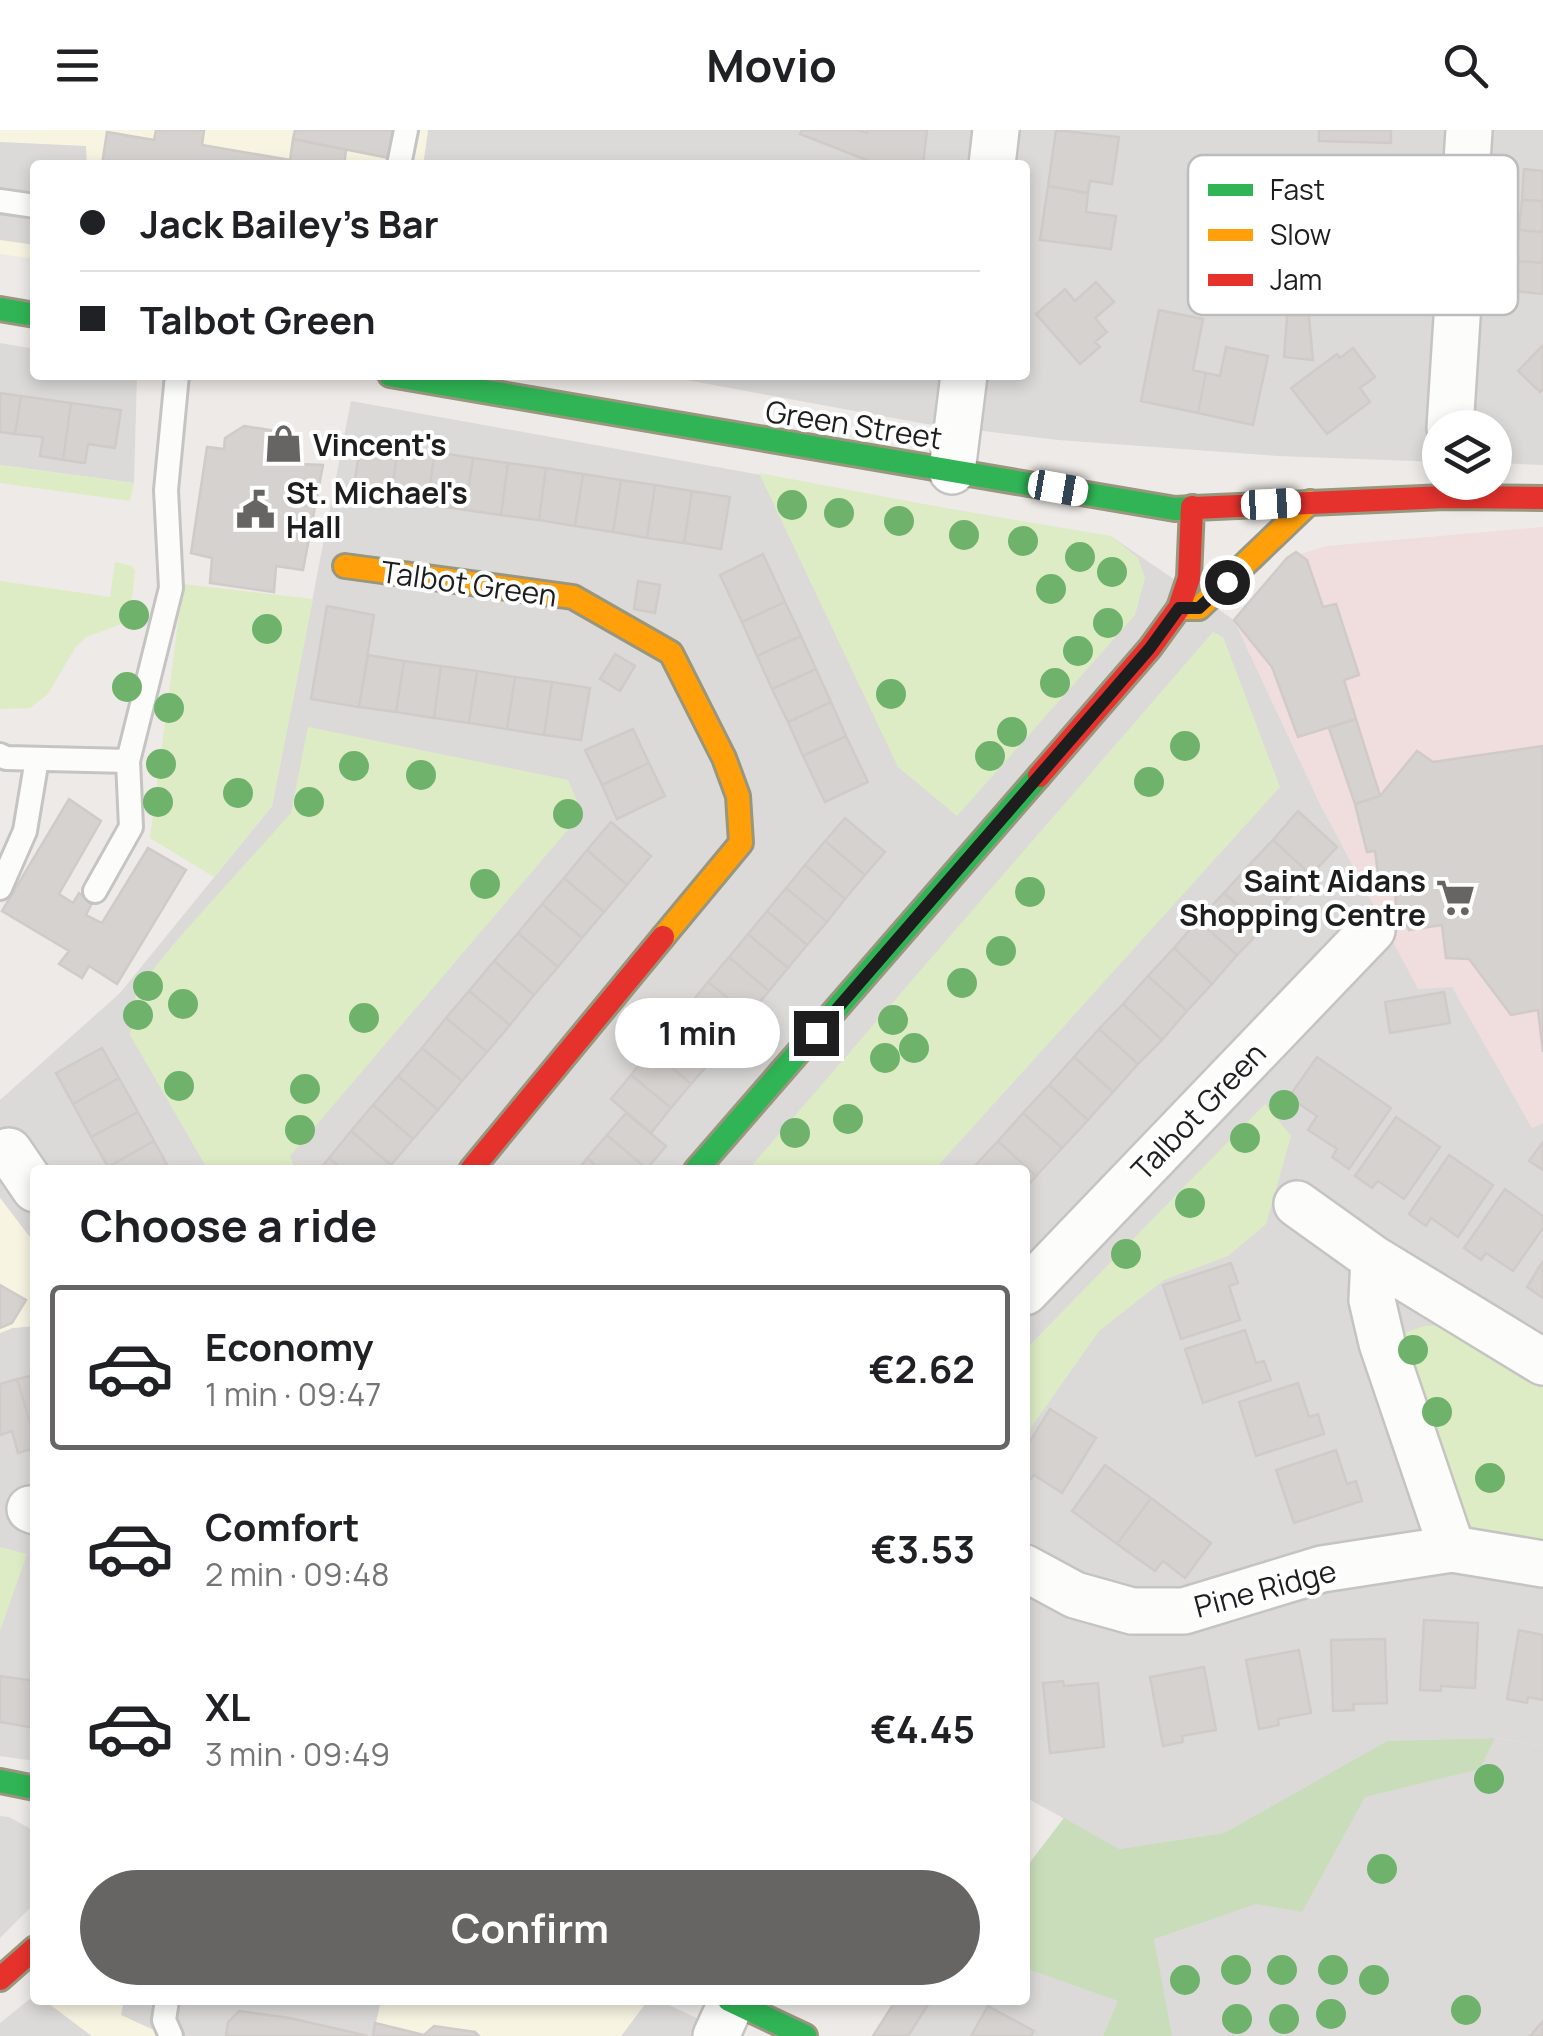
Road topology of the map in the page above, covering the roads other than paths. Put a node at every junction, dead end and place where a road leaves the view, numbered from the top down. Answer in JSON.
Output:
{"nodes":[{"id":1,"x":406,"y":130,"type":"edge"},
{"id":2,"x":996,"y":130,"type":"edge"},
{"id":3,"x":1469,"y":130,"type":"edge"},
{"id":4,"x":1467,"y":155,"type":"edge"},
{"id":5,"x":401,"y":160,"type":"edge"},
{"id":6,"x":993,"y":160,"type":"edge"},
{"id":7,"x":0,"y":200,"type":"edge"},
{"id":8,"x":30,"y":205,"type":"edge"},
{"id":9,"x":0,"y":309,"type":"edge"},
{"id":10,"x":30,"y":314,"type":"edge"},
{"id":11,"x":1457,"y":315,"type":"edge"},
{"id":12,"x":177,"y":380,"type":"edge"},
{"id":13,"x":419,"y":380,"type":"edge"},
{"id":14,"x":963,"y":380,"type":"edge"},
{"id":15,"x":1451,"y":410,"type":"edge"},
{"id":16,"x":952,"y":471,"type":"junction"},
{"id":17,"x":1422,"y":492,"type":"edge"},
{"id":18,"x":1512,"y":495,"type":"edge"},
{"id":19,"x":1543,"y":498,"type":"edge"},
{"id":20,"x":1310,"y":502,"type":"junction"},
{"id":21,"x":1192,"y":507,"type":"junction"},
{"id":22,"x":345,"y":566,"type":"dead end"},
{"id":23,"x":1179,"y":608,"type":"junction"},
{"id":24,"x":0,"y":755,"type":"edge"},
{"id":25,"x":38,"y":759,"type":"junction"},
{"id":26,"x":128,"y":761,"type":"junction"},
{"id":27,"x":0,"y":888,"type":"edge"},
{"id":28,"x":95,"y":891,"type":"dead end"},
{"id":29,"x":1372,"y":930,"type":"dead end"},
{"id":30,"x":10,"y":1151,"type":"dead end"},
{"id":31,"x":476,"y":1165,"type":"edge"},
{"id":32,"x":700,"y":1165,"type":"edge"},
{"id":33,"x":30,"y":1181,"type":"edge"},
{"id":34,"x":1297,"y":1204,"type":"dead end"},
{"id":35,"x":1374,"y":1259,"type":"junction"},
{"id":36,"x":1030,"y":1287,"type":"edge"},
{"id":37,"x":1543,"y":1362,"type":"edge"},
{"id":38,"x":1452,"y":1549,"type":"junction"},
{"id":39,"x":1543,"y":1564,"type":"edge"},
{"id":40,"x":1030,"y":1571,"type":"edge"},
{"id":41,"x":0,"y":1781,"type":"edge"},
{"id":42,"x":30,"y":1787,"type":"edge"},
{"id":43,"x":30,"y":1952,"type":"edge"},
{"id":44,"x":0,"y":1979,"type":"edge"},
{"id":45,"x":166,"y":2005,"type":"edge"},
{"id":46,"x":729,"y":2005,"type":"edge"},
{"id":47,"x":741,"y":2005,"type":"edge"},
{"id":48,"x":171,"y":2036,"type":"edge"},
{"id":49,"x":716,"y":2036,"type":"edge"},
{"id":50,"x":805,"y":2036,"type":"edge"}],
"edges":[{"from":1,"to":5,"type":"lane"},
{"from":2,"to":6,"type":"street"},
{"from":3,"to":4,"type":"street"},
{"from":7,"to":8,"type":"lane"},
{"from":9,"to":10,"type":"street"},
{"from":11,"to":15,"type":"street"},
{"from":12,"to":26,"type":"lane"},
{"from":13,"to":16,"type":"street","name":"Green Street"},
{"from":14,"to":16,"type":"street"},
{"from":16,"to":21,"type":"street","name":"Green Street"},
{"from":17,"to":20,"type":"street","name":"Green Street"},
{"from":18,"to":19,"type":"street","name":"Green Street"},
{"from":20,"to":21,"type":"street","name":"Green Street"},
{"from":20,"to":23,"type":"street"},
{"from":21,"to":23,"type":"street"},
{"from":22,"to":31,"type":"street","name":"Talbot Green"},
{"from":23,"to":32,"type":"street"},
{"from":24,"to":25,"type":"lane"},
{"from":25,"to":26,"type":"lane"},
{"from":25,"to":27,"type":"lane"},
{"from":26,"to":28,"type":"lane"},
{"from":29,"to":36,"type":"street","name":"Talbot Green"},
{"from":30,"to":33,"type":"street"},
{"from":34,"to":35,"type":"street"},
{"from":35,"to":37,"type":"street"},
{"from":35,"to":38,"type":"street"},
{"from":38,"to":39,"type":"street","name":"Pine Ridge"},
{"from":38,"to":40,"type":"street","name":"Pine Ridge"},
{"from":41,"to":42,"type":"street"},
{"from":43,"to":44,"type":"street"},
{"from":45,"to":48,"type":"lane"},
{"from":46,"to":49,"type":"street"},
{"from":47,"to":50,"type":"street"}]}
